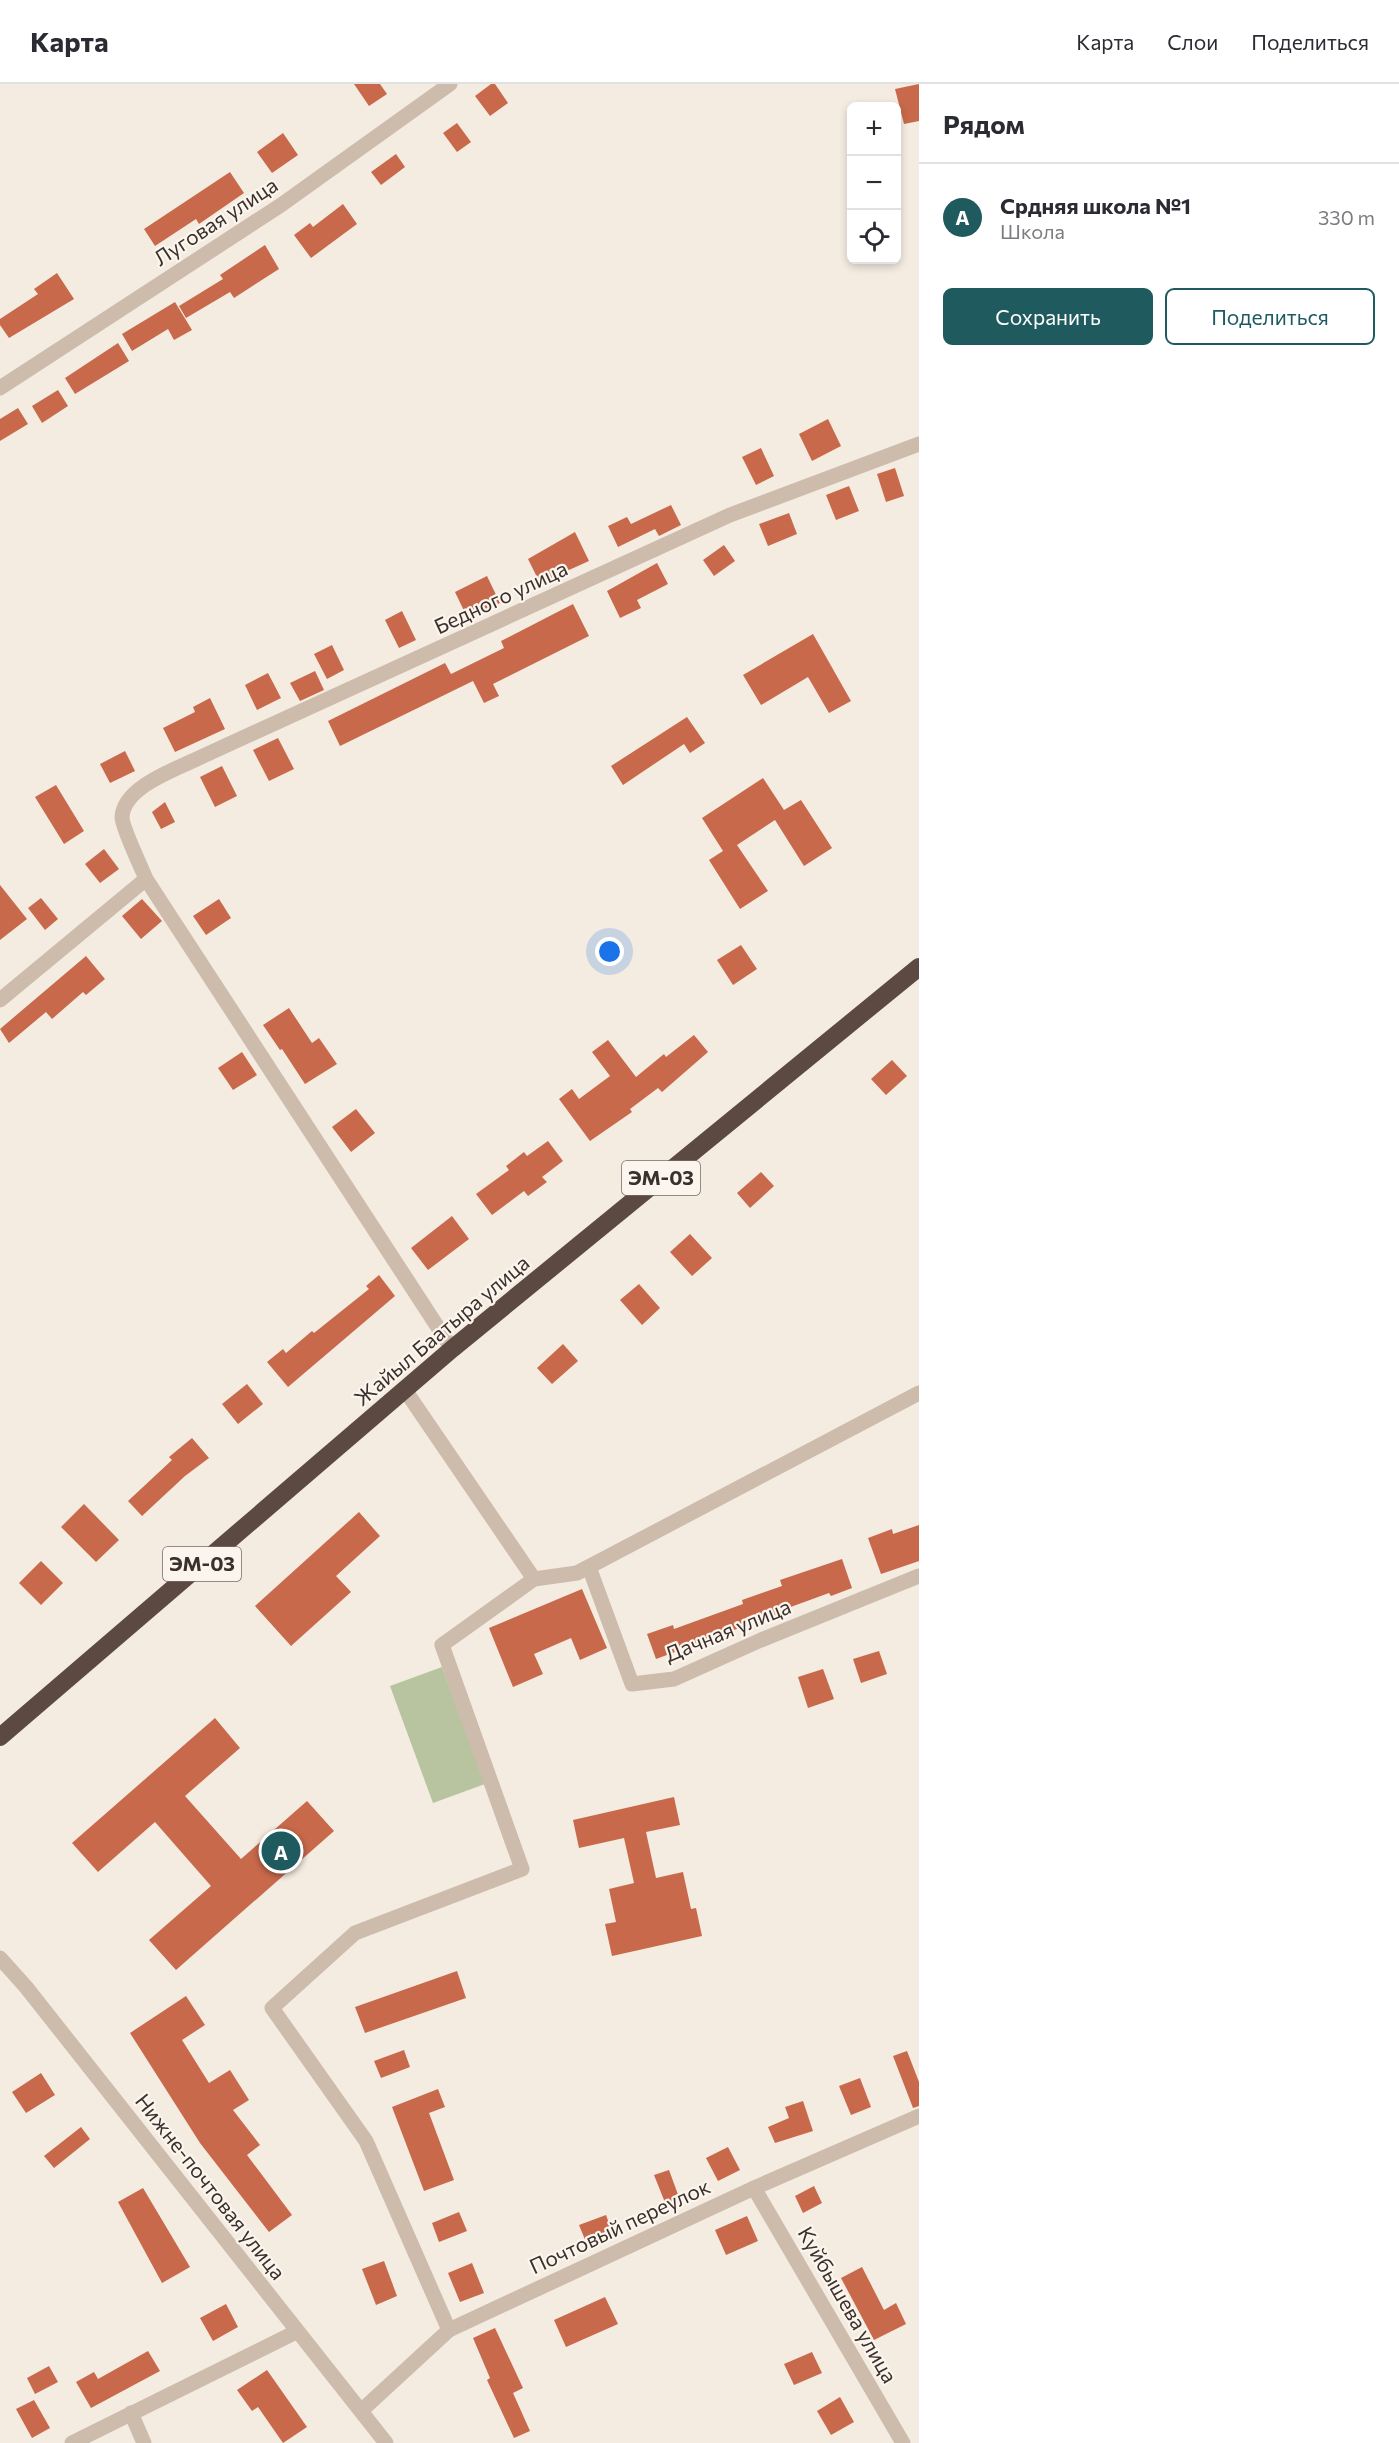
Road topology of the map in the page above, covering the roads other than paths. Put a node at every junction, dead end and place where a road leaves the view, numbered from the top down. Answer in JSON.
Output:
{"nodes":[{"id":1,"x":450,"y":84,"type":"edge"},
{"id":2,"x":0,"y":388,"type":"edge"},
{"id":3,"x":919,"y":444,"type":"edge"},
{"id":4,"x":146,"y":879,"type":"junction"},
{"id":5,"x":919,"y":967,"type":"edge"},
{"id":6,"x":0,"y":1000,"type":"edge"},
{"id":7,"x":452,"y":1349,"type":"junction"},
{"id":8,"x":405,"y":1390,"type":"junction"},
{"id":9,"x":919,"y":1394,"type":"edge"},
{"id":10,"x":589,"y":1567,"type":"junction"},
{"id":11,"x":919,"y":1576,"type":"edge"},
{"id":12,"x":534,"y":1579,"type":"junction"},
{"id":13,"x":0,"y":1737,"type":"edge"},
{"id":14,"x":0,"y":1958,"type":"edge"},
{"id":15,"x":919,"y":2116,"type":"edge"},
{"id":16,"x":754,"y":2188,"type":"junction"},
{"id":17,"x":449,"y":2330,"type":"junction"},
{"id":18,"x":297,"y":2331,"type":"junction"},
{"id":19,"x":361,"y":2411,"type":"junction"},
{"id":20,"x":131,"y":2413,"type":"junction"},
{"id":21,"x":72,"y":2443,"type":"edge"},
{"id":22,"x":144,"y":2443,"type":"edge"},
{"id":23,"x":386,"y":2443,"type":"edge"},
{"id":24,"x":903,"y":2443,"type":"edge"}],
"edges":[{"from":1,"to":2,"type":"street","name":"Луговая улица"},
{"from":3,"to":4,"type":"street","name":"Бедного улица"},
{"from":4,"to":6,"type":"street"},
{"from":4,"to":7,"type":"street"},
{"from":5,"to":7,"type":"highway","name":"Жайыл Баатыра улица","number":"ЭМ-03"},
{"from":7,"to":8,"type":"highway","name":"Жайыл Баатыра улица","number":"ЭМ-03"},
{"from":8,"to":12,"type":"street"},
{"from":8,"to":13,"type":"highway","name":"Жайыл Баатыра улица","number":"ЭМ-03"},
{"from":9,"to":10,"type":"street"},
{"from":10,"to":11,"type":"street","name":"Дачная улица"},
{"from":10,"to":12,"type":"street"},
{"from":12,"to":17,"type":"street"},
{"from":14,"to":18,"type":"street","name":"Нижне-почтовая улица"},
{"from":15,"to":16,"type":"street","name":"Почтовый переулок"},
{"from":16,"to":17,"type":"street","name":"Почтовый переулок"},
{"from":16,"to":24,"type":"street","name":"Куйбышева улица"},
{"from":17,"to":19,"type":"street","name":"Почтовый переулок"},
{"from":18,"to":19,"type":"street","name":"Нижне-почтовая улица"},
{"from":18,"to":20,"type":"street"},
{"from":19,"to":23,"type":"street","name":"Нижне-почтовая улица"},
{"from":20,"to":21,"type":"street"},
{"from":20,"to":22,"type":"street"}]}
